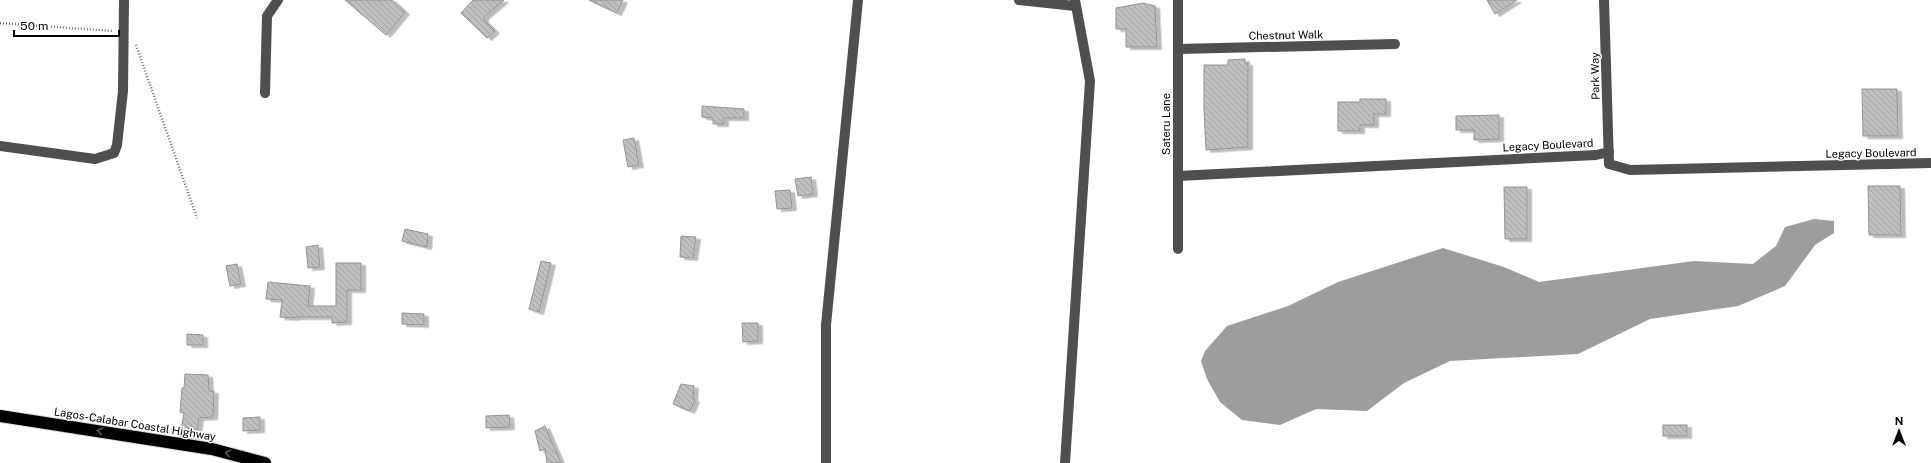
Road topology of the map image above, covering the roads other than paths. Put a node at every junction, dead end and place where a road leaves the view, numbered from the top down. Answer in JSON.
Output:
{"nodes":[{"id":1,"x":124,"y":0,"type":"edge"},
{"id":2,"x":278,"y":0,"type":"edge"},
{"id":3,"x":858,"y":0,"type":"edge"},
{"id":4,"x":1019,"y":0,"type":"edge"},
{"id":5,"x":1178,"y":0,"type":"edge"},
{"id":6,"x":1604,"y":0,"type":"edge"},
{"id":7,"x":1075,"y":3,"type":"edge"},
{"id":8,"x":1395,"y":44,"type":"dead end"},
{"id":9,"x":1178,"y":49,"type":"junction"},
{"id":10,"x":265,"y":94,"type":"dead end"},
{"id":11,"x":0,"y":146,"type":"edge"},
{"id":12,"x":1609,"y":152,"type":"junction"},
{"id":13,"x":1931,"y":163,"type":"edge"},
{"id":14,"x":1178,"y":176,"type":"junction"},
{"id":15,"x":1178,"y":249,"type":"dead end"},
{"id":16,"x":0,"y":416,"type":"edge"},
{"id":17,"x":265,"y":463,"type":"edge"},
{"id":18,"x":826,"y":463,"type":"edge"},
{"id":19,"x":1065,"y":463,"type":"edge"}],
"edges":[{"from":1,"to":11,"type":"street"},
{"from":2,"to":10,"type":"street"},
{"from":3,"to":18,"type":"street"},
{"from":4,"to":7,"type":"street"},
{"from":5,"to":9,"type":"street","name":"Sateru Lane"},
{"from":6,"to":12,"type":"street","name":"Park Way"},
{"from":7,"to":19,"type":"street"},
{"from":8,"to":9,"type":"street","name":"Chestnut Walk"},
{"from":9,"to":14,"type":"street","name":"Sateru Lane"},
{"from":12,"to":13,"type":"street","name":"Legacy Boulevard"},
{"from":12,"to":14,"type":"street","name":"Legacy Boulevard"},
{"from":14,"to":15,"type":"street","name":"Sateru Lane"},
{"from":17,"to":16,"type":"highway","name":"Lagos-Calabar Coastal Highway","one_way":true}]}
